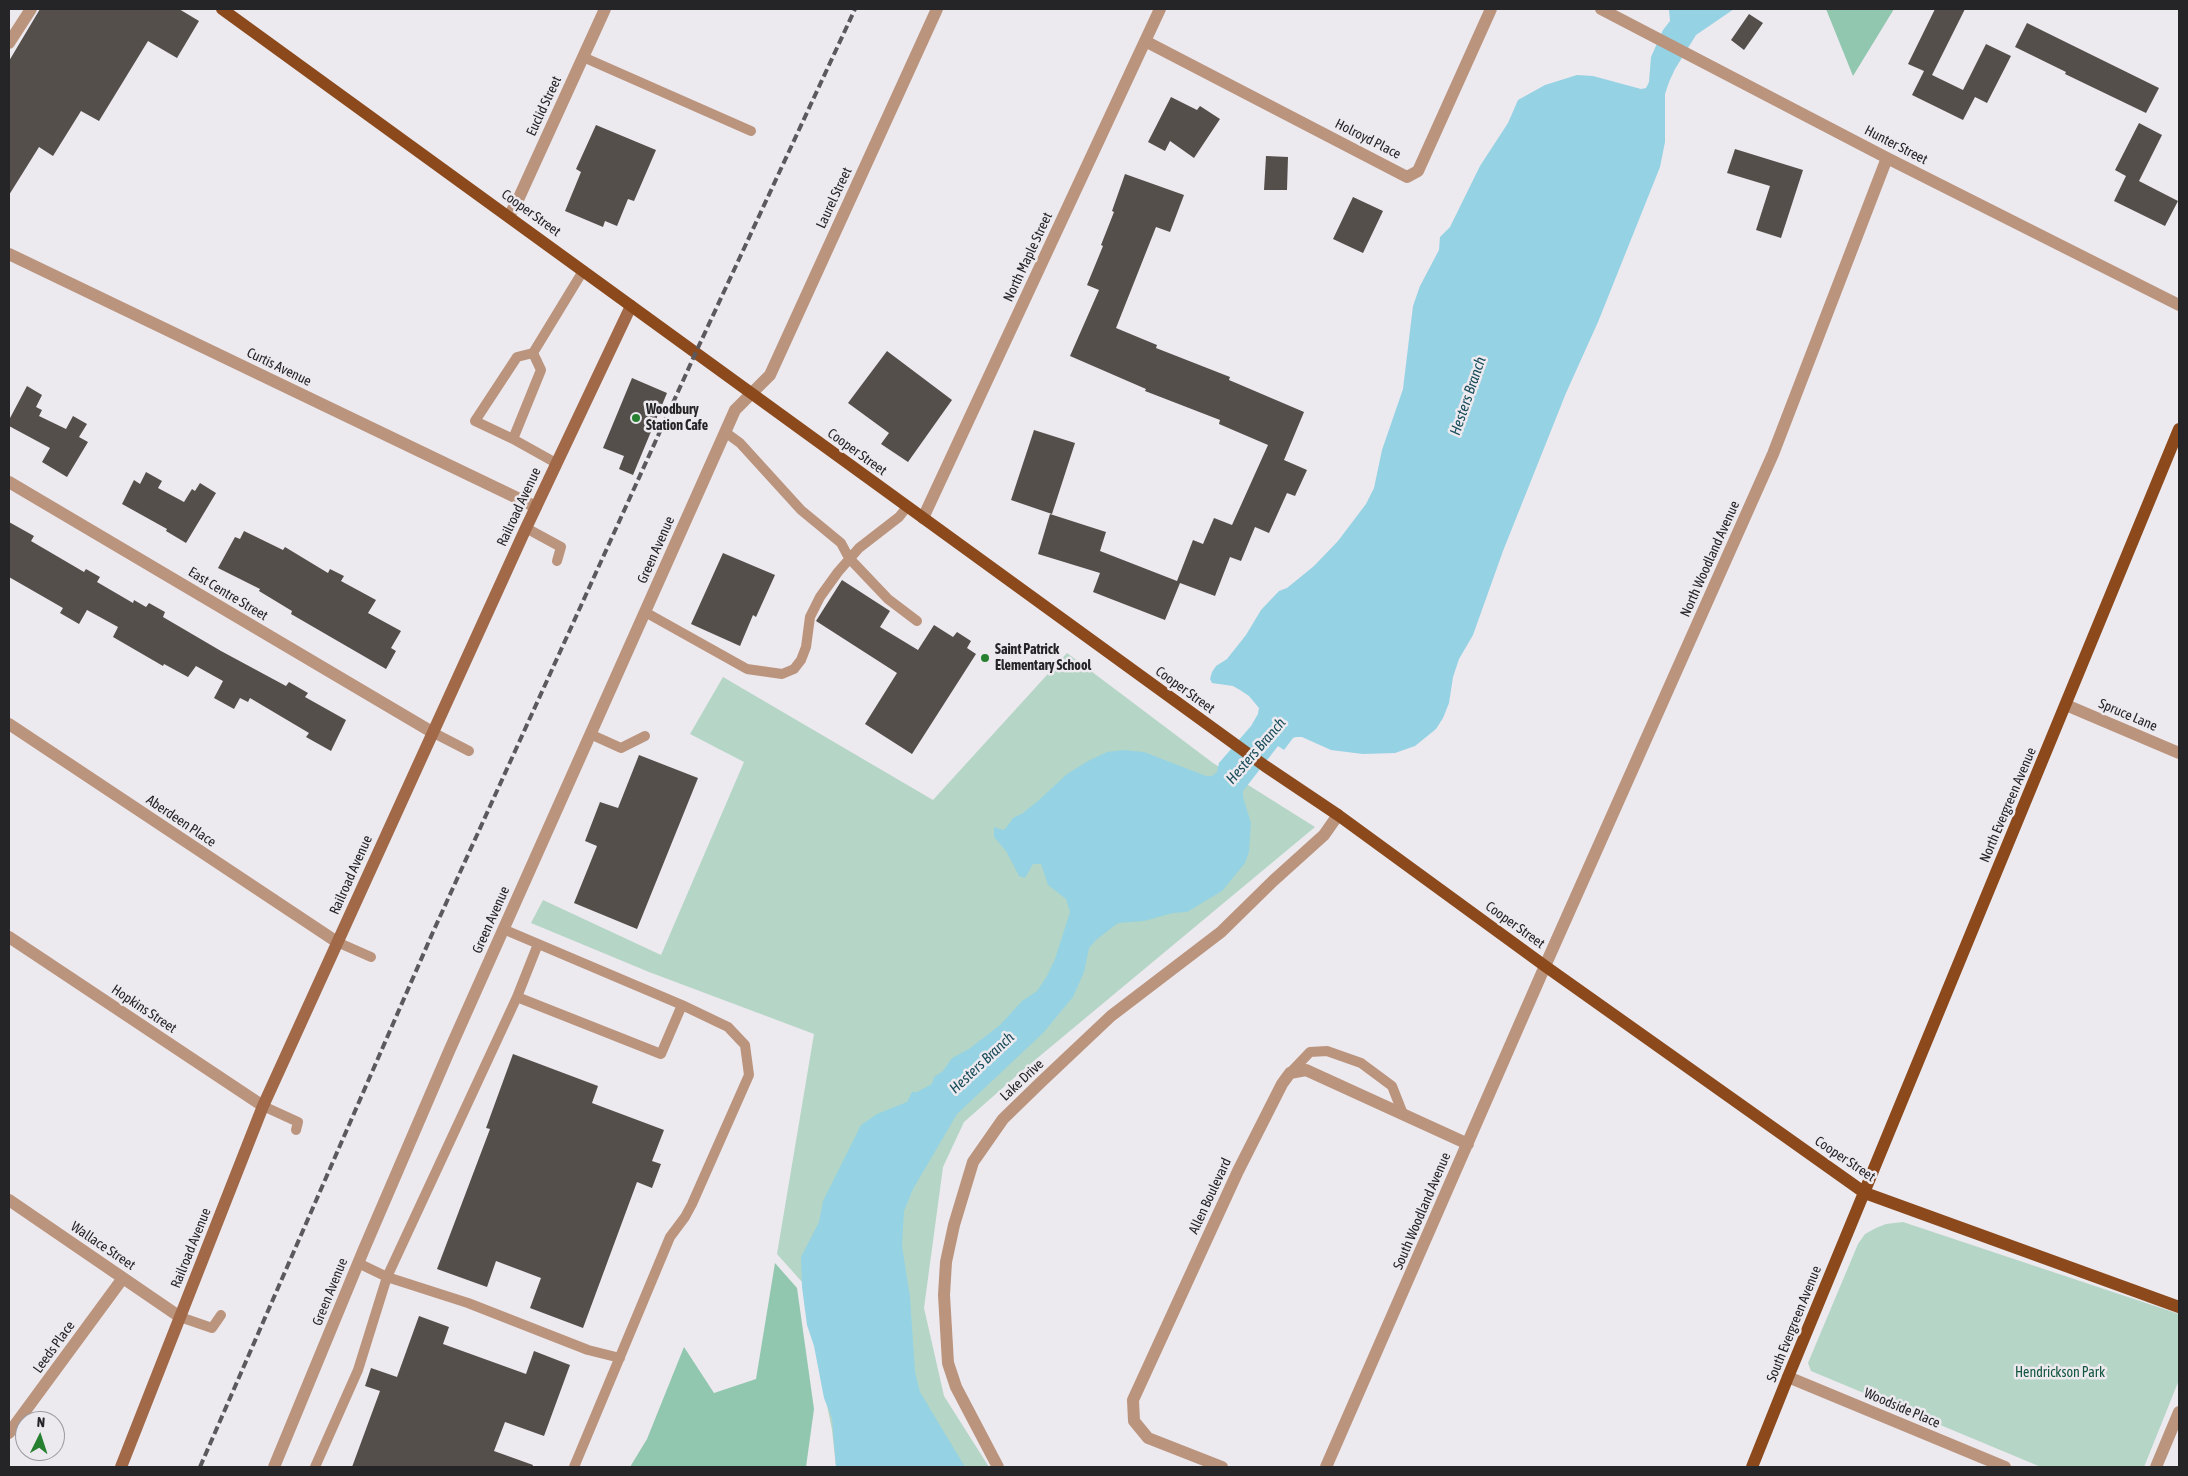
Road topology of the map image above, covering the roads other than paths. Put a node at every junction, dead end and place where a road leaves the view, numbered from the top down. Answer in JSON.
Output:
{"nodes":[{"id":1,"x":31,"y":9,"type":"edge"},
{"id":2,"x":222,"y":9,"type":"edge"},
{"id":3,"x":605,"y":9,"type":"edge"},
{"id":4,"x":937,"y":9,"type":"edge"},
{"id":5,"x":1160,"y":9,"type":"edge"},
{"id":6,"x":1490,"y":9,"type":"edge"},
{"id":7,"x":1601,"y":9,"type":"edge"},
{"id":8,"x":1145,"y":41,"type":"junction"},
{"id":9,"x":9,"y":43,"type":"edge"},
{"id":10,"x":583,"y":57,"type":"junction"},
{"id":11,"x":751,"y":131,"type":"dead end"},
{"id":12,"x":1887,"y":158,"type":"junction"},
{"id":13,"x":509,"y":216,"type":"junction"},
{"id":14,"x":9,"y":254,"type":"edge"},
{"id":15,"x":583,"y":271,"type":"junction"},
{"id":16,"x":2179,"y":305,"type":"edge"},
{"id":17,"x":631,"y":306,"type":"junction"},
{"id":18,"x":533,"y":353,"type":"junction"},
{"id":19,"x":751,"y":394,"type":"junction"},
{"id":20,"x":2179,"y":429,"type":"edge"},
{"id":21,"x":725,"y":432,"type":"junction"},
{"id":22,"x":513,"y":439,"type":"junction"},
{"id":23,"x":556,"y":463,"type":"junction"},
{"id":24,"x":9,"y":482,"type":"edge"},
{"id":25,"x":536,"y":507,"type":"junction"},
{"id":26,"x":907,"y":507,"type":"junction"},
{"id":27,"x":923,"y":518,"type":"junction"},
{"id":28,"x":526,"y":528,"type":"junction"},
{"id":29,"x":849,"y":558,"type":"junction"},
{"id":30,"x":557,"y":561,"type":"dead end"},
{"id":31,"x":645,"y":612,"type":"junction"},
{"id":32,"x":917,"y":622,"type":"dead end"},
{"id":33,"x":2066,"y":705,"type":"junction"},
{"id":34,"x":9,"y":724,"type":"edge"},
{"id":35,"x":432,"y":732,"type":"junction"},
{"id":36,"x":590,"y":734,"type":"junction"},
{"id":37,"x":645,"y":736,"type":"dead end"},
{"id":38,"x":469,"y":751,"type":"dead end"},
{"id":39,"x":2179,"y":752,"type":"edge"},
{"id":40,"x":1338,"y":816,"type":"junction"},
{"id":41,"x":503,"y":929,"type":"junction"},
{"id":42,"x":9,"y":937,"type":"edge"},
{"id":43,"x":337,"y":942,"type":"junction"},
{"id":44,"x":538,"y":944,"type":"junction"},
{"id":45,"x":370,"y":957,"type":"dead end"},
{"id":46,"x":1545,"y":966,"type":"junction"},
{"id":47,"x":517,"y":996,"type":"junction"},
{"id":48,"x":682,"y":1005,"type":"junction"},
{"id":49,"x":1290,"y":1073,"type":"junction"},
{"id":50,"x":263,"y":1106,"type":"junction"},
{"id":51,"x":1403,"y":1114,"type":"junction"},
{"id":52,"x":296,"y":1130,"type":"dead end"},
{"id":53,"x":1468,"y":1144,"type":"junction"},
{"id":54,"x":1865,"y":1193,"type":"junction"},
{"id":55,"x":9,"y":1200,"type":"edge"},
{"id":56,"x":358,"y":1263,"type":"junction"},
{"id":57,"x":387,"y":1277,"type":"junction"},
{"id":58,"x":123,"y":1278,"type":"junction"},
{"id":59,"x":2179,"y":1307,"type":"edge"},
{"id":60,"x":221,"y":1315,"type":"dead end"},
{"id":61,"x":180,"y":1317,"type":"junction"},
{"id":62,"x":620,"y":1358,"type":"junction"},
{"id":63,"x":1788,"y":1377,"type":"junction"},
{"id":64,"x":2179,"y":1412,"type":"edge"},
{"id":65,"x":9,"y":1433,"type":"edge"},
{"id":66,"x":121,"y":1467,"type":"edge"},
{"id":67,"x":274,"y":1467,"type":"edge"},
{"id":68,"x":314,"y":1467,"type":"edge"},
{"id":69,"x":574,"y":1467,"type":"edge"},
{"id":70,"x":998,"y":1467,"type":"edge"},
{"id":71,"x":1222,"y":1467,"type":"edge"},
{"id":72,"x":1326,"y":1467,"type":"edge"},
{"id":73,"x":1752,"y":1467,"type":"edge"},
{"id":74,"x":2005,"y":1467,"type":"edge"},
{"id":75,"x":2156,"y":1467,"type":"edge"}],
"edges":[{"from":1,"to":9,"type":"street"},
{"from":2,"to":13,"type":"main road","name":"Cooper Street"},
{"from":3,"to":10,"type":"street","name":"Euclid Street"},
{"from":4,"to":19,"type":"street","name":"Laurel Street"},
{"from":5,"to":8,"type":"street","name":"North Maple Street"},
{"from":6,"to":8,"type":"street","name":"Holroyd Place"},
{"from":7,"to":12,"type":"street","name":"Hunter Street"},
{"from":8,"to":27,"type":"street","name":"North Maple Street"},
{"from":10,"to":11,"type":"lane"},
{"from":10,"to":13,"type":"street","name":"Euclid Street"},
{"from":12,"to":16,"type":"street","name":"Hunter Street"},
{"from":12,"to":46,"type":"street","name":"North Woodland Avenue"},
{"from":13,"to":15,"type":"main road","name":"Cooper Street"},
{"from":14,"to":25,"type":"street","name":"Curtis Avenue"},
{"from":15,"to":17,"type":"main road","name":"Cooper Street"},
{"from":15,"to":18,"type":"lane"},
{"from":17,"to":19,"type":"main road","name":"Cooper Street"},
{"from":17,"to":23,"type":"street","name":"Railroad Avenue"},
{"from":18,"to":22,"type":"lane"},
{"from":18,"to":22,"type":"lane"},
{"from":19,"to":21,"type":"street","name":"Green Avenue"},
{"from":19,"to":26,"type":"main road","name":"Cooper Street"},
{"from":20,"to":33,"type":"main road","name":"North Evergreen Avenue"},
{"from":21,"to":29,"type":"lane"},
{"from":21,"to":31,"type":"street","name":"Green Avenue"},
{"from":22,"to":23,"type":"lane"},
{"from":23,"to":25,"type":"street","name":"Railroad Avenue"},
{"from":24,"to":35,"type":"street","name":"East Centre Street"},
{"from":25,"to":28,"type":"street","name":"Railroad Avenue"},
{"from":26,"to":27,"type":"main road","name":"Cooper Street"},
{"from":26,"to":29,"type":"lane"},
{"from":27,"to":40,"type":"main road","name":"Cooper Street"},
{"from":28,"to":30,"type":"lane"},
{"from":28,"to":35,"type":"street","name":"Railroad Avenue"},
{"from":29,"to":31,"type":"lane"},
{"from":29,"to":32,"type":"lane"},
{"from":31,"to":36,"type":"street","name":"Green Avenue"},
{"from":33,"to":39,"type":"street","name":"Spruce Lane"},
{"from":33,"to":54,"type":"main road","name":"North Evergreen Avenue"},
{"from":34,"to":43,"type":"street","name":"Aberdeen Place"},
{"from":35,"to":38,"type":"lane"},
{"from":35,"to":43,"type":"street","name":"Railroad Avenue"},
{"from":36,"to":37,"type":"lane"},
{"from":36,"to":41,"type":"street","name":"Green Avenue"},
{"from":40,"to":46,"type":"main road","name":"Cooper Street"},
{"from":40,"to":70,"type":"street","name":"Lake Drive"},
{"from":41,"to":44,"type":"lane"},
{"from":41,"to":56,"type":"street","name":"Green Avenue"},
{"from":42,"to":50,"type":"street","name":"Hopkins Street"},
{"from":43,"to":45,"type":"lane"},
{"from":43,"to":50,"type":"street","name":"Railroad Avenue"},
{"from":44,"to":47,"type":"lane"},
{"from":44,"to":48,"type":"lane"},
{"from":46,"to":53,"type":"street","name":"South Woodland Avenue"},
{"from":46,"to":54,"type":"main road","name":"Cooper Street"},
{"from":47,"to":48,"type":"lane"},
{"from":47,"to":57,"type":"lane"},
{"from":48,"to":62,"type":"lane"},
{"from":49,"to":51,"type":"street"},
{"from":49,"to":51,"type":"lane"},
{"from":49,"to":71,"type":"street","name":"Allen Boulevard"},
{"from":50,"to":52,"type":"lane"},
{"from":50,"to":61,"type":"street","name":"Railroad Avenue"},
{"from":51,"to":53,"type":"street"},
{"from":53,"to":72,"type":"street","name":"South Woodland Avenue"},
{"from":54,"to":59,"type":"main road","name":"Cooper Street"},
{"from":54,"to":63,"type":"main road","name":"South Evergreen Avenue"},
{"from":55,"to":58,"type":"street","name":"Wallace Street"},
{"from":56,"to":57,"type":"lane"},
{"from":56,"to":67,"type":"street","name":"Green Avenue"},
{"from":57,"to":62,"type":"lane"},
{"from":57,"to":68,"type":"lane"},
{"from":58,"to":61,"type":"street","name":"Wallace Street"},
{"from":58,"to":65,"type":"street","name":"Leeds Place"},
{"from":60,"to":61,"type":"lane"},
{"from":61,"to":66,"type":"street","name":"Railroad Avenue"},
{"from":62,"to":69,"type":"lane"},
{"from":63,"to":73,"type":"main road","name":"South Evergreen Avenue"},
{"from":63,"to":74,"type":"street","name":"Woodside Place"},
{"from":64,"to":75,"type":"street"}]}
